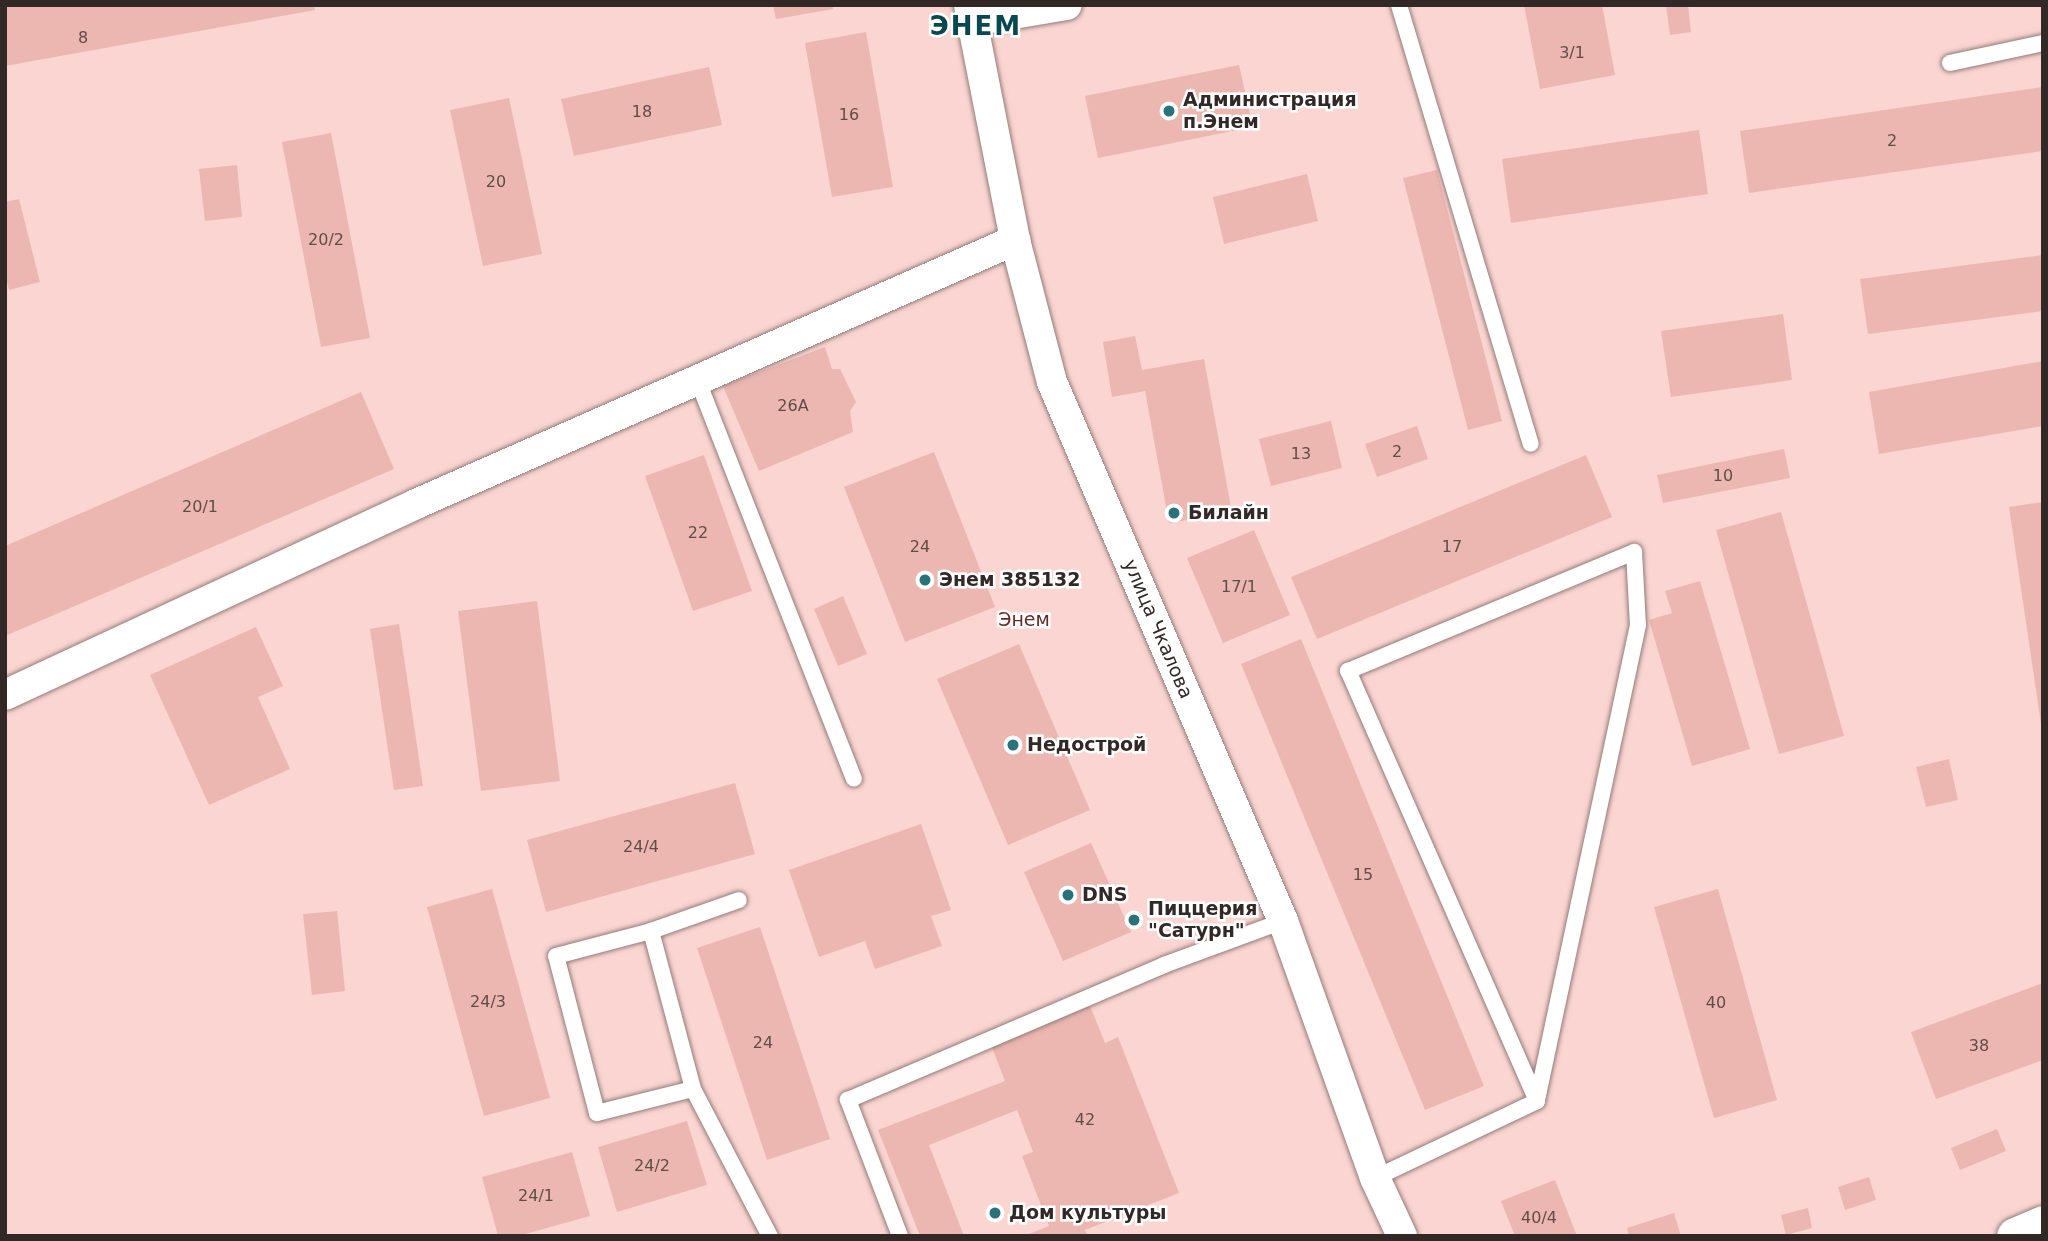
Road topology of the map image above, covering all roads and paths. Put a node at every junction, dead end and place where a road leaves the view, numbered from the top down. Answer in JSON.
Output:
{"nodes":[{"id":1,"x":1067,"y":5,"type":"edge"},
{"id":2,"x":1399,"y":5,"type":"edge"},
{"id":3,"x":971,"y":13,"type":"edge"},
{"id":4,"x":2043,"y":43,"type":"edge"},
{"id":5,"x":1950,"y":63,"type":"dead end"},
{"id":6,"x":1015,"y":240,"type":"junction"},
{"id":7,"x":698,"y":382,"type":"junction"},
{"id":8,"x":1531,"y":444,"type":"dead end"},
{"id":9,"x":5,"y":695,"type":"edge"},
{"id":10,"x":854,"y":779,"type":"dead end"},
{"id":11,"x":739,"y":900,"type":"dead end"},
{"id":12,"x":1283,"y":921,"type":"junction"},
{"id":13,"x":651,"y":931,"type":"junction"},
{"id":14,"x":693,"y":1089,"type":"junction"},
{"id":15,"x":1537,"y":1101,"type":"junction"},
{"id":16,"x":1375,"y":1178,"type":"junction"},
{"id":17,"x":2043,"y":1224,"type":"edge"},
{"id":18,"x":770,"y":1236,"type":"edge"},
{"id":19,"x":900,"y":1236,"type":"edge"},
{"id":20,"x":1402,"y":1236,"type":"edge"},
{"id":21,"x":2015,"y":1236,"type":"edge"}],
"edges":[{"from":1,"to":3,"type":"street"},
{"from":2,"to":8,"type":"lane"},
{"from":3,"to":6,"type":"street","name":"улица Чкалова"},
{"from":4,"to":5,"type":"lane"},
{"from":6,"to":7,"type":"street"},
{"from":6,"to":12,"type":"street","name":"улица Чкалова"},
{"from":7,"to":9,"type":"street"},
{"from":7,"to":10,"type":"lane"},
{"from":11,"to":13,"type":"lane"},
{"from":12,"to":16,"type":"street","name":"улица Чкалова"},
{"from":12,"to":19,"type":"lane"},
{"from":13,"to":14,"type":"lane"},
{"from":13,"to":14,"type":"lane"},
{"from":14,"to":18,"type":"lane"},
{"from":15,"to":15,"type":"lane"},
{"from":15,"to":16,"type":"lane"},
{"from":16,"to":20,"type":"street","name":"улица Чкалова"},
{"from":17,"to":21,"type":"street"}]}
